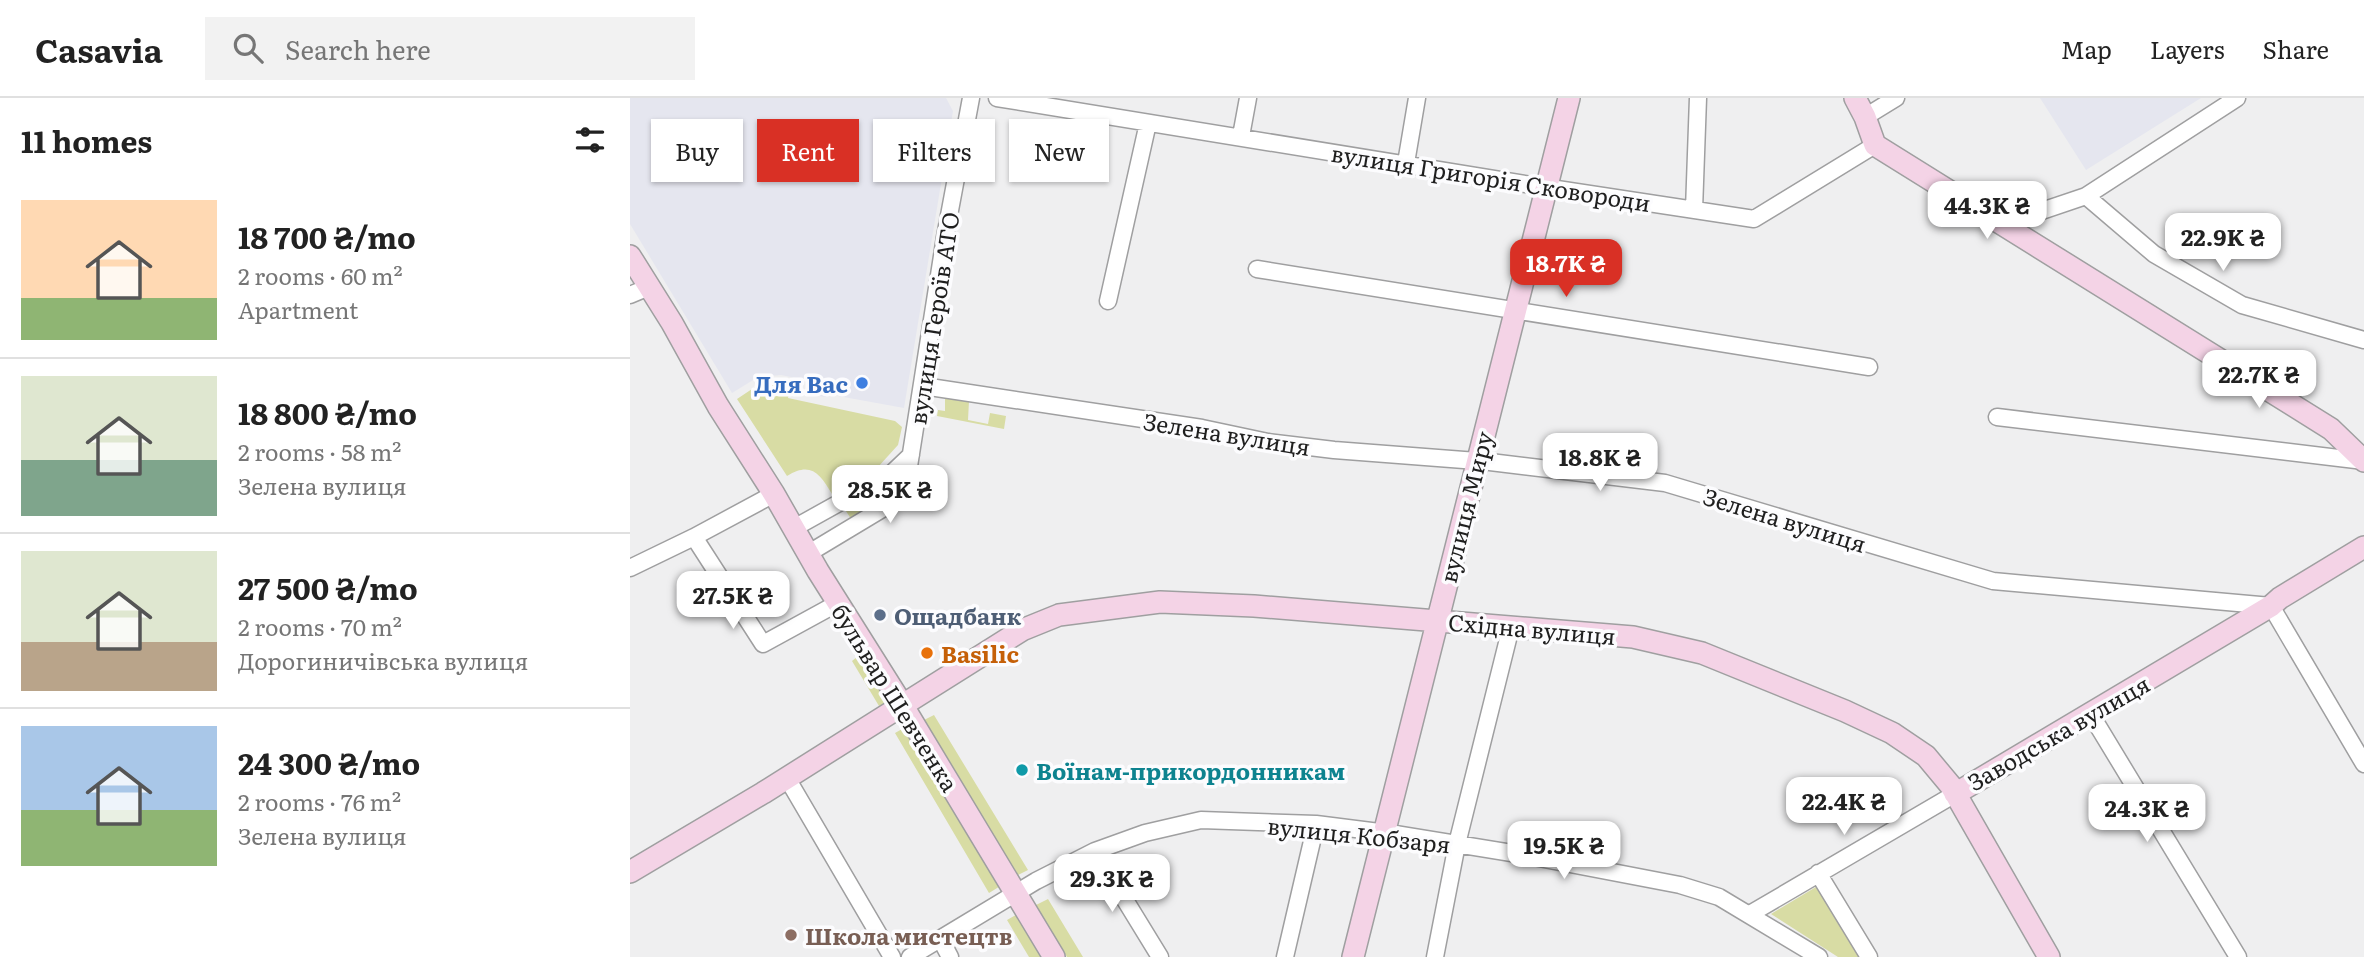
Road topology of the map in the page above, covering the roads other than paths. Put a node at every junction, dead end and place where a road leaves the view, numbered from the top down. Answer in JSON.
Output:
{"nodes":[{"id":1,"x":971,"y":98,"type":"edge"},
{"id":2,"x":997,"y":98,"type":"edge"},
{"id":3,"x":1248,"y":98,"type":"edge"},
{"id":4,"x":1417,"y":98,"type":"edge"},
{"id":5,"x":1569,"y":98,"type":"edge"},
{"id":6,"x":1698,"y":98,"type":"edge"},
{"id":7,"x":1855,"y":98,"type":"edge"},
{"id":8,"x":1896,"y":98,"type":"edge"},
{"id":9,"x":2237,"y":98,"type":"edge"},
{"id":10,"x":1866,"y":117,"type":"junction"},
{"id":11,"x":1147,"y":123,"type":"junction"},
{"id":12,"x":1241,"y":136,"type":"junction"},
{"id":13,"x":1875,"y":145,"type":"junction"},
{"id":14,"x":1406,"y":163,"type":"junction"},
{"id":15,"x":1546,"y":188,"type":"junction"},
{"id":16,"x":2086,"y":196,"type":"junction"},
{"id":17,"x":1694,"y":210,"type":"junction"},
{"id":18,"x":2000,"y":225,"type":"junction"},
{"id":19,"x":630,"y":256,"type":"edge"},
{"id":20,"x":1257,"y":268,"type":"dead end"},
{"id":21,"x":639,"y":291,"type":"edge"},
{"id":22,"x":1108,"y":301,"type":"dead end"},
{"id":23,"x":1515,"y":310,"type":"junction"},
{"id":24,"x":2364,"y":340,"type":"edge"},
{"id":25,"x":1869,"y":367,"type":"dead end"},
{"id":26,"x":923,"y":386,"type":"junction"},
{"id":27,"x":1997,"y":417,"type":"dead end"},
{"id":28,"x":911,"y":455,"type":"junction"},
{"id":29,"x":2364,"y":461,"type":"edge"},
{"id":30,"x":1477,"y":462,"type":"junction"},
{"id":31,"x":769,"y":497,"type":"junction"},
{"id":32,"x":794,"y":528,"type":"junction"},
{"id":33,"x":694,"y":537,"type":"junction"},
{"id":34,"x":2364,"y":547,"type":"edge"},
{"id":35,"x":809,"y":553,"type":"junction"},
{"id":36,"x":630,"y":568,"type":"edge"},
{"id":37,"x":838,"y":603,"type":"junction"},
{"id":38,"x":2271,"y":606,"type":"junction"},
{"id":39,"x":1437,"y":620,"type":"junction"},
{"id":40,"x":1511,"y":626,"type":"junction"},
{"id":41,"x":903,"y":706,"type":"junction"},
{"id":42,"x":2090,"y":713,"type":"junction"},
{"id":43,"x":2364,"y":764,"type":"edge"},
{"id":44,"x":787,"y":779,"type":"junction"},
{"id":45,"x":1955,"y":794,"type":"junction"},
{"id":46,"x":1316,"y":824,"type":"junction"},
{"id":47,"x":1385,"y":833,"type":"junction"},
{"id":48,"x":1457,"y":844,"type":"junction"},
{"id":49,"x":1095,"y":851,"type":"junction"},
{"id":50,"x":630,"y":872,"type":"edge"},
{"id":51,"x":1818,"y":873,"type":"junction"},
{"id":52,"x":1016,"y":894,"type":"junction"},
{"id":53,"x":1750,"y":914,"type":"junction"},
{"id":54,"x":941,"y":940,"type":"junction"},
{"id":55,"x":892,"y":957,"type":"edge"},
{"id":56,"x":910,"y":957,"type":"edge"},
{"id":57,"x":950,"y":957,"type":"edge"},
{"id":58,"x":1054,"y":957,"type":"edge"},
{"id":59,"x":1160,"y":957,"type":"edge"},
{"id":60,"x":1285,"y":957,"type":"edge"},
{"id":61,"x":1353,"y":957,"type":"edge"},
{"id":62,"x":1435,"y":957,"type":"edge"},
{"id":63,"x":1819,"y":957,"type":"edge"},
{"id":64,"x":1869,"y":957,"type":"edge"},
{"id":65,"x":2049,"y":957,"type":"edge"},
{"id":66,"x":2238,"y":957,"type":"edge"}],
"edges":[{"from":1,"to":26,"type":"street","name":"вулиця Героїв АТО"},
{"from":2,"to":11,"type":"street","name":"вулиця Григорія Сковороди"},
{"from":3,"to":12,"type":"street"},
{"from":4,"to":14,"type":"street"},
{"from":5,"to":15,"type":"street","name":"вулиця Миру"},
{"from":6,"to":17,"type":"street"},
{"from":7,"to":10,"type":"street"},
{"from":8,"to":10,"type":"street"},
{"from":9,"to":16,"type":"street"},
{"from":10,"to":13,"type":"street"},
{"from":11,"to":12,"type":"street","name":"вулиця Григорія Сковороди"},
{"from":11,"to":22,"type":"street"},
{"from":12,"to":14,"type":"street","name":"вулиця Григорія Сковороди"},
{"from":13,"to":17,"type":"street","name":"вулиця Григорія Сковороди"},
{"from":13,"to":18,"type":"street"},
{"from":14,"to":15,"type":"street","name":"вулиця Григорія Сковороди"},
{"from":15,"to":17,"type":"street","name":"вулиця Григорія Сковороди"},
{"from":15,"to":23,"type":"street","name":"вулиця Миру"},
{"from":16,"to":18,"type":"street"},
{"from":16,"to":24,"type":"street"},
{"from":18,"to":29,"type":"street"},
{"from":19,"to":21,"type":"street","name":"бульвар Шевченка"},
{"from":20,"to":23,"type":"street"},
{"from":21,"to":31,"type":"street","name":"бульвар Шевченка"},
{"from":23,"to":25,"type":"street"},
{"from":23,"to":30,"type":"street","name":"вулиця Миру"},
{"from":26,"to":28,"type":"street","name":"вулиця Героїв АТО"},
{"from":26,"to":30,"type":"street","name":"Зелена вулиця"},
{"from":27,"to":29,"type":"street"},
{"from":28,"to":32,"type":"street","name":"вулиця Героїв АТО"},
{"from":28,"to":35,"type":"street","name":"вулиця Героїв АТО"},
{"from":30,"to":38,"type":"street","name":"Зелена вулиця"},
{"from":30,"to":39,"type":"street","name":"вулиця Миру"},
{"from":31,"to":32,"type":"street","name":"бульвар Шевченка"},
{"from":31,"to":33,"type":"street"},
{"from":32,"to":35,"type":"street","name":"бульвар Шевченка"},
{"from":33,"to":36,"type":"street"},
{"from":33,"to":37,"type":"street"},
{"from":34,"to":38,"type":"street","name":"Заводська вулиця"},
{"from":35,"to":37,"type":"street","name":"бульвар Шевченка"},
{"from":37,"to":41,"type":"street","name":"бульвар Шевченка"},
{"from":38,"to":42,"type":"street","name":"Заводська вулиця"},
{"from":38,"to":43,"type":"street"},
{"from":39,"to":40,"type":"street","name":"Східна вулиця"},
{"from":39,"to":41,"type":"street","name":"Східна вулиця"},
{"from":39,"to":47,"type":"street","name":"вулиця Миру"},
{"from":40,"to":45,"type":"street","name":"Східна вулиця"},
{"from":40,"to":48,"type":"street"},
{"from":41,"to":44,"type":"street","name":"Східна вулиця"},
{"from":41,"to":52,"type":"street","name":"бульвар Шевченка"},
{"from":42,"to":45,"type":"street","name":"Заводська вулиця"},
{"from":42,"to":66,"type":"street"},
{"from":44,"to":50,"type":"street","name":"Східна вулиця"},
{"from":44,"to":55,"type":"street"},
{"from":45,"to":51,"type":"street","name":"Заводська вулиця"},
{"from":45,"to":65,"type":"street","name":"Східна вулиця"},
{"from":46,"to":47,"type":"street","name":"вулиця Кобзаря"},
{"from":46,"to":49,"type":"street","name":"вулиця Кобзаря"},
{"from":46,"to":60,"type":"street"},
{"from":47,"to":48,"type":"street","name":"вулиця Кобзаря"},
{"from":47,"to":61,"type":"street","name":"вулиця Миру"},
{"from":48,"to":53,"type":"street","name":"вулиця Кобзаря"},
{"from":48,"to":62,"type":"street"},
{"from":49,"to":52,"type":"street","name":"вулиця Кобзаря"},
{"from":49,"to":59,"type":"street"},
{"from":51,"to":53,"type":"street","name":"Заводська вулиця"},
{"from":51,"to":64,"type":"street"},
{"from":52,"to":54,"type":"street","name":"вулиця Кобзаря"},
{"from":52,"to":58,"type":"street","name":"бульвар Шевченка"},
{"from":53,"to":63,"type":"street","name":"вулиця Кобзаря"},
{"from":54,"to":56,"type":"street","name":"вулиця Кобзаря"},
{"from":54,"to":57,"type":"street"}]}
